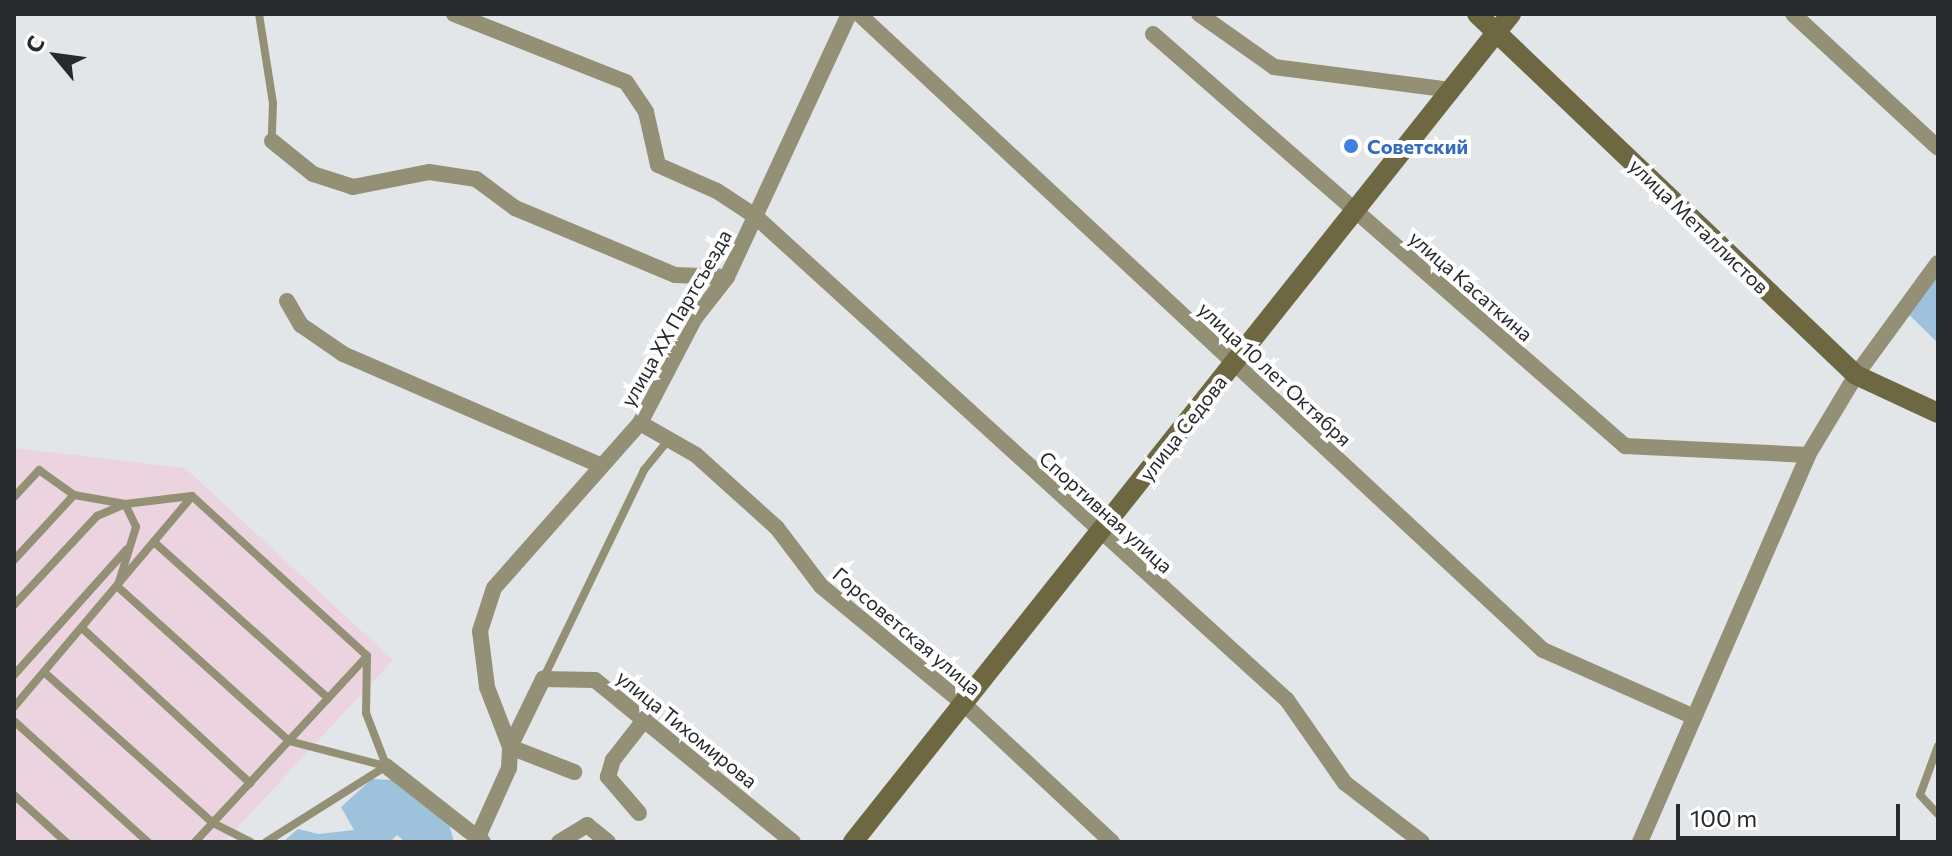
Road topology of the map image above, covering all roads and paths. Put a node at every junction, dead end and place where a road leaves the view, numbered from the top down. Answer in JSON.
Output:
{"nodes":[{"id":1,"x":259,"y":14,"type":"edge"},
{"id":2,"x":454,"y":14,"type":"edge"},
{"id":3,"x":849,"y":14,"type":"edge"},
{"id":4,"x":859,"y":14,"type":"edge"},
{"id":5,"x":1199,"y":14,"type":"edge"},
{"id":6,"x":1477,"y":14,"type":"edge"},
{"id":7,"x":1511,"y":14,"type":"edge"},
{"id":8,"x":1793,"y":14,"type":"edge"},
{"id":9,"x":1498,"y":33,"type":"junction"},
{"id":10,"x":1153,"y":34,"type":"dead end"},
{"id":11,"x":1451,"y":90,"type":"junction"},
{"id":12,"x":272,"y":141,"type":"joint"},
{"id":13,"x":1938,"y":148,"type":"edge"},
{"id":14,"x":1355,"y":212,"type":"junction"},
{"id":15,"x":755,"y":216,"type":"junction"},
{"id":16,"x":1938,"y":263,"type":"edge"},
{"id":17,"x":727,"y":277,"type":"junction"},
{"id":18,"x":287,"y":301,"type":"dead end"},
{"id":19,"x":1234,"y":363,"type":"junction"},
{"id":20,"x":1856,"y":375,"type":"junction"},
{"id":21,"x":1938,"y":413,"type":"edge"},
{"id":22,"x":640,"y":423,"type":"junction"},
{"id":23,"x":670,"y":439,"type":"junction"},
{"id":24,"x":1808,"y":455,"type":"junction"},
{"id":25,"x":600,"y":465,"type":"junction"},
{"id":26,"x":74,"y":495,"type":"junction"},
{"id":27,"x":192,"y":496,"type":"junction"},
{"id":28,"x":14,"y":497,"type":"edge"},
{"id":29,"x":125,"y":504,"type":"junction"},
{"id":30,"x":1100,"y":534,"type":"junction"},
{"id":31,"x":154,"y":542,"type":"junction"},
{"id":32,"x":130,"y":546,"type":"junction"},
{"id":33,"x":14,"y":560,"type":"edge"},
{"id":34,"x":118,"y":587,"type":"junction"},
{"id":35,"x":14,"y":605,"type":"edge"},
{"id":36,"x":82,"y":628,"type":"junction"},
{"id":37,"x":367,"y":656,"type":"junction"},
{"id":38,"x":44,"y":672,"type":"junction"},
{"id":39,"x":14,"y":675,"type":"edge"},
{"id":40,"x":543,"y":679,"type":"junction"},
{"id":41,"x":328,"y":698,"type":"junction"},
{"id":42,"x":965,"y":705,"type":"junction"},
{"id":43,"x":14,"y":707,"type":"edge"},
{"id":44,"x":1694,"y":717,"type":"junction"},
{"id":45,"x":645,"y":719,"type":"junction"},
{"id":46,"x":14,"y":721,"type":"edge"},
{"id":47,"x":289,"y":741,"type":"junction"},
{"id":48,"x":1938,"y":746,"type":"edge"},
{"id":49,"x":510,"y":747,"type":"junction"},
{"id":50,"x":386,"y":766,"type":"junction"},
{"id":51,"x":574,"y":772,"type":"dead end"},
{"id":52,"x":250,"y":783,"type":"junction"},
{"id":53,"x":14,"y":795,"type":"edge"},
{"id":54,"x":639,"y":813,"type":"dead end"},
{"id":55,"x":1938,"y":814,"type":"edge"},
{"id":56,"x":213,"y":823,"type":"junction"},
{"id":57,"x":480,"y":840,"type":"edge"},
{"id":58,"x":66,"y":842,"type":"edge"},
{"id":59,"x":148,"y":842,"type":"edge"},
{"id":60,"x":195,"y":842,"type":"edge"},
{"id":61,"x":251,"y":842,"type":"edge"},
{"id":62,"x":266,"y":842,"type":"edge"},
{"id":63,"x":559,"y":842,"type":"edge"},
{"id":64,"x":608,"y":842,"type":"edge"},
{"id":65,"x":793,"y":842,"type":"edge"},
{"id":66,"x":853,"y":842,"type":"edge"},
{"id":67,"x":1112,"y":842,"type":"edge"},
{"id":68,"x":1422,"y":842,"type":"edge"},
{"id":69,"x":1640,"y":842,"type":"edge"}],
"edges":[{"from":1,"to":12,"type":"lane"},
{"from":2,"to":15,"type":"street","name":"Спортивная улица"},
{"from":3,"to":15,"type":"street","name":"улица XX Партсъезда"},
{"from":4,"to":19,"type":"street","name":"улица 10 лет Октября"},
{"from":5,"to":11,"type":"street"},
{"from":6,"to":9,"type":"street","name":"улица Металлистов"},
{"from":7,"to":9,"type":"street","name":"улица Седова"},
{"from":8,"to":13,"type":"street"},
{"from":9,"to":11,"type":"street","name":"улица Седова"},
{"from":9,"to":20,"type":"street","name":"улица Металлистов"},
{"from":10,"to":14,"type":"street","name":"улица Касаткина"},
{"from":11,"to":14,"type":"street","name":"улица Седова"},
{"from":12,"to":17,"type":"street"},
{"from":14,"to":19,"type":"street","name":"улица Седова"},
{"from":14,"to":24,"type":"street","name":"улица Касаткина"},
{"from":15,"to":17,"type":"street","name":"улица XX Партсъезда"},
{"from":15,"to":30,"type":"street","name":"Спортивная улица"},
{"from":16,"to":20,"type":"street"},
{"from":17,"to":22,"type":"street","name":"улица XX Партсъезда"},
{"from":18,"to":25,"type":"street"},
{"from":19,"to":30,"type":"street","name":"улица Седова"},
{"from":19,"to":44,"type":"street","name":"улица 10 лет Октября"},
{"from":20,"to":21,"type":"street","name":"улица Металлистов"},
{"from":20,"to":24,"type":"street"},
{"from":22,"to":23,"type":"street","name":"Горсоветская улица"},
{"from":22,"to":25,"type":"street","name":"улица XX Партсъезда"},
{"from":23,"to":40,"type":"lane"},
{"from":23,"to":42,"type":"street","name":"Горсоветская улица"},
{"from":24,"to":44,"type":"street"},
{"from":25,"to":49,"type":"street","name":"улица XX Партсъезда"},
{"from":26,"to":28,"type":"lane"},
{"from":26,"to":29,"type":"lane"},
{"from":26,"to":33,"type":"lane"},
{"from":27,"to":29,"type":"lane"},
{"from":27,"to":31,"type":"lane"},
{"from":27,"to":37,"type":"lane"},
{"from":29,"to":32,"type":"lane"},
{"from":29,"to":35,"type":"lane"},
{"from":30,"to":42,"type":"street","name":"улица Седова"},
{"from":30,"to":68,"type":"street","name":"Спортивная улица"},
{"from":31,"to":34,"type":"lane"},
{"from":31,"to":41,"type":"lane"},
{"from":32,"to":34,"type":"lane"},
{"from":32,"to":39,"type":"lane"},
{"from":34,"to":36,"type":"lane"},
{"from":34,"to":47,"type":"lane"},
{"from":36,"to":38,"type":"lane"},
{"from":36,"to":52,"type":"lane"},
{"from":37,"to":41,"type":"lane"},
{"from":37,"to":50,"type":"lane"},
{"from":38,"to":43,"type":"lane"},
{"from":38,"to":56,"type":"lane"},
{"from":40,"to":45,"type":"street","name":"улица Тихомирова"},
{"from":40,"to":49,"type":"street"},
{"from":41,"to":47,"type":"lane"},
{"from":42,"to":66,"type":"street","name":"улица Седова"},
{"from":42,"to":67,"type":"street","name":"Горсоветская улица"},
{"from":44,"to":69,"type":"street"},
{"from":45,"to":54,"type":"street"},
{"from":45,"to":65,"type":"street","name":"улица Тихомирова"},
{"from":46,"to":59,"type":"lane"},
{"from":47,"to":50,"type":"lane"},
{"from":47,"to":52,"type":"lane"},
{"from":48,"to":55,"type":"lane"},
{"from":49,"to":51,"type":"street"},
{"from":49,"to":57,"type":"street"},
{"from":50,"to":57,"type":"street"},
{"from":50,"to":62,"type":"lane"},
{"from":52,"to":56,"type":"lane"},
{"from":53,"to":58,"type":"lane"},
{"from":56,"to":60,"type":"lane"},
{"from":56,"to":61,"type":"lane"},
{"from":63,"to":64,"type":"street"}]}
